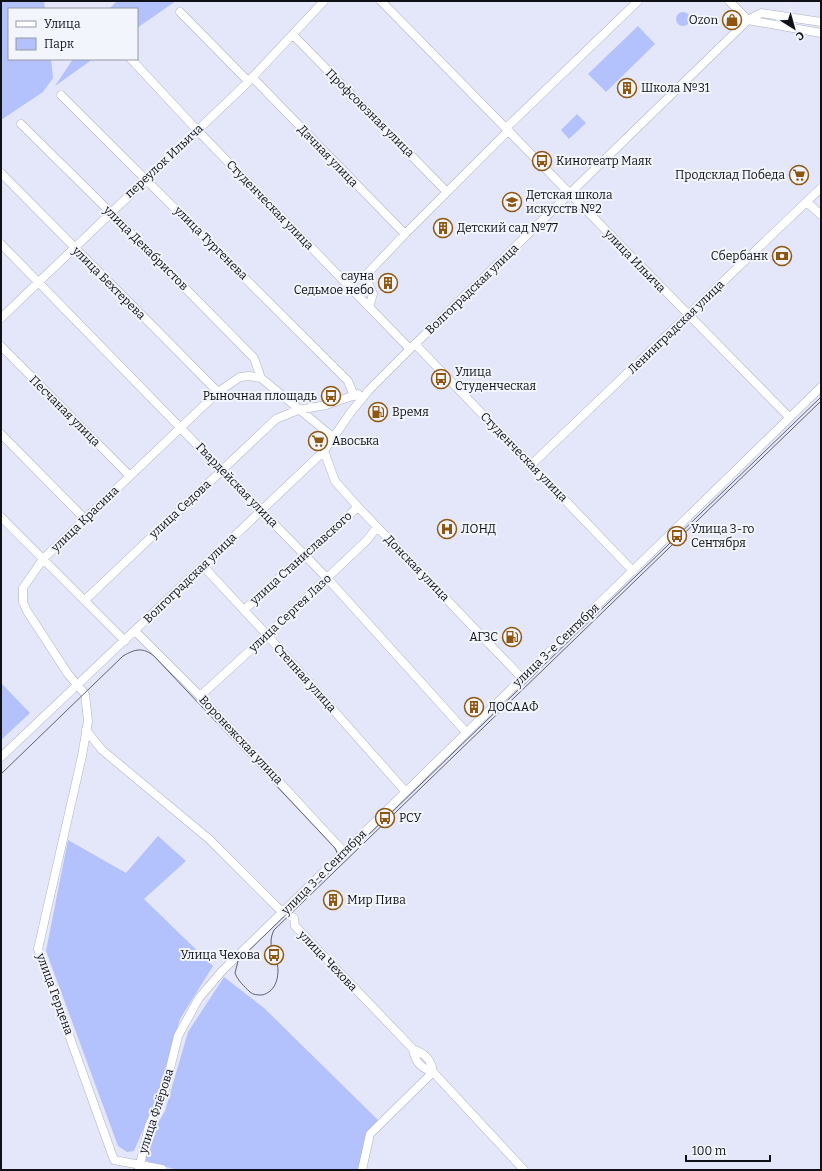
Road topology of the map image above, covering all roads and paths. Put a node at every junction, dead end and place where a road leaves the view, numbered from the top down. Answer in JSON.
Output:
{"nodes":[{"id":1,"x":324,"y":1,"type":"edge"},
{"id":2,"x":381,"y":1,"type":"edge"},
{"id":3,"x":638,"y":1,"type":"edge"},
{"id":4,"x":728,"y":1,"type":"edge"},
{"id":5,"x":180,"y":12,"type":"dead end"},
{"id":6,"x":779,"y":15,"type":"junction"},
{"id":7,"x":748,"y":20,"type":"junction"},
{"id":8,"x":821,"y":22,"type":"edge"},
{"id":9,"x":777,"y":25,"type":"junction"},
{"id":10,"x":821,"y":33,"type":"edge"},
{"id":11,"x":293,"y":35,"type":"junction"},
{"id":12,"x":132,"y":60,"type":"edge"},
{"id":13,"x":250,"y":79,"type":"junction"},
{"id":14,"x":61,"y":95,"type":"dead end"},
{"id":15,"x":21,"y":124,"type":"dead end"},
{"id":16,"x":507,"y":129,"type":"junction"},
{"id":17,"x":197,"y":130,"type":"junction"},
{"id":18,"x":1,"y":173,"type":"edge"},
{"id":19,"x":146,"y":178,"type":"junction"},
{"id":20,"x":821,"y":188,"type":"edge"},
{"id":21,"x":447,"y":192,"type":"junction"},
{"id":22,"x":570,"y":194,"type":"junction"},
{"id":23,"x":807,"y":202,"type":"junction"},
{"id":24,"x":110,"y":212,"type":"junction"},
{"id":25,"x":821,"y":215,"type":"edge"},
{"id":26,"x":405,"y":234,"type":"junction"},
{"id":27,"x":1,"y":244,"type":"edge"},
{"id":28,"x":74,"y":247,"type":"junction"},
{"id":29,"x":38,"y":282,"type":"junction"},
{"id":30,"x":369,"y":307,"type":"junction"},
{"id":31,"x":688,"y":316,"type":"junction"},
{"id":32,"x":1,"y":318,"type":"edge"},
{"id":33,"x":1,"y":346,"type":"edge"},
{"id":34,"x":412,"y":346,"type":"junction"},
{"id":35,"x":261,"y":378,"type":"junction"},
{"id":36,"x":821,"y":387,"type":"edge"},
{"id":37,"x":369,"y":390,"type":"junction"},
{"id":38,"x":218,"y":392,"type":"junction"},
{"id":39,"x":354,"y":396,"type":"junction"},
{"id":40,"x":298,"y":410,"type":"junction"},
{"id":41,"x":789,"y":417,"type":"junction"},
{"id":42,"x":181,"y":427,"type":"junction"},
{"id":43,"x":1,"y":434,"type":"edge"},
{"id":44,"x":334,"y":438,"type":"junction"},
{"id":45,"x":324,"y":451,"type":"junction"},
{"id":46,"x":531,"y":465,"type":"junction"},
{"id":47,"x":222,"y":470,"type":"junction"},
{"id":48,"x":130,"y":476,"type":"junction"},
{"id":49,"x":358,"y":507,"type":"junction"},
{"id":50,"x":261,"y":511,"type":"junction"},
{"id":51,"x":1,"y":517,"type":"edge"},
{"id":52,"x":85,"y":519,"type":"junction"},
{"id":53,"x":377,"y":527,"type":"junction"},
{"id":54,"x":304,"y":555,"type":"junction"},
{"id":55,"x":44,"y":559,"type":"junction"},
{"id":56,"x":202,"y":566,"type":"junction"},
{"id":57,"x":632,"y":571,"type":"junction"},
{"id":58,"x":327,"y":578,"type":"junction"},
{"id":59,"x":85,"y":600,"type":"junction"},
{"id":60,"x":244,"y":610,"type":"junction"},
{"id":61,"x":135,"y":631,"type":"junction"},
{"id":62,"x":267,"y":635,"type":"junction"},
{"id":63,"x":125,"y":641,"type":"junction"},
{"id":64,"x":522,"y":678,"type":"junction"},
{"id":65,"x":77,"y":684,"type":"junction"},
{"id":66,"x":200,"y":696,"type":"junction"},
{"id":67,"x":86,"y":730,"type":"junction"},
{"id":68,"x":466,"y":732,"type":"junction"},
{"id":69,"x":1,"y":757,"type":"edge"},
{"id":70,"x":405,"y":791,"type":"junction"},
{"id":71,"x":344,"y":852,"type":"junction"},
{"id":72,"x":285,"y":912,"type":"junction"},
{"id":73,"x":222,"y":971,"type":"joint"},
{"id":74,"x":433,"y":1072,"type":"junction"},
{"id":75,"x":139,"y":1168,"type":"edge"},
{"id":76,"x":162,"y":1169,"type":"edge"},
{"id":77,"x":525,"y":1169,"type":"edge"},
{"id":78,"x":362,"y":1170,"type":"edge"}],
"edges":[{"from":1,"to":11,"type":"street","name":"переулок Ильича"},
{"from":2,"to":16,"type":"street","name":"улица Ильича"},
{"from":3,"to":16,"type":"street"},
{"from":4,"to":7,"type":"street"},
{"from":5,"to":13,"type":"street","name":"Дачная улица"},
{"from":6,"to":7,"type":"street"},
{"from":6,"to":8,"type":"street"},
{"from":6,"to":9,"type":"street"},
{"from":7,"to":9,"type":"street"},
{"from":7,"to":22,"type":"street","name":"Волгоградская улица"},
{"from":9,"to":10,"type":"street"},
{"from":11,"to":13,"type":"street","name":"переулок Ильича"},
{"from":11,"to":21,"type":"street","name":"Профсоюзная улица"},
{"from":12,"to":17,"type":"street","name":"Студенческая улица"},
{"from":13,"to":17,"type":"street","name":"переулок Ильича"},
{"from":13,"to":26,"type":"street","name":"Дачная улица"},
{"from":14,"to":19,"type":"street","name":"улица Тургенева"},
{"from":15,"to":24,"type":"street","name":"улица Декабристов"},
{"from":16,"to":21,"type":"street"},
{"from":16,"to":22,"type":"street","name":"улица Ильича"},
{"from":17,"to":19,"type":"street","name":"переулок Ильича"},
{"from":17,"to":30,"type":"street","name":"Студенческая улица"},
{"from":18,"to":28,"type":"street","name":"улица Бехтерева"},
{"from":19,"to":24,"type":"street","name":"переулок Ильича"},
{"from":19,"to":39,"type":"street","name":"улица Тургенева"},
{"from":20,"to":23,"type":"street","name":"Ленинградская улица"},
{"from":21,"to":26,"type":"street"},
{"from":22,"to":31,"type":"street","name":"улица Ильича"},
{"from":22,"to":34,"type":"street","name":"Волгоградская улица"},
{"from":23,"to":25,"type":"street"},
{"from":23,"to":31,"type":"street","name":"Ленинградская улица"},
{"from":24,"to":28,"type":"street","name":"переулок Ильича"},
{"from":24,"to":35,"type":"street","name":"улица Декабристов"},
{"from":26,"to":30,"type":"street"},
{"from":27,"to":29,"type":"street","name":"Гвардейская улица"},
{"from":28,"to":29,"type":"street","name":"переулок Ильича"},
{"from":28,"to":38,"type":"street","name":"улица Бехтерева"},
{"from":29,"to":32,"type":"street","name":"переулок Ильича"},
{"from":29,"to":42,"type":"street","name":"Гвардейская улица"},
{"from":30,"to":34,"type":"street","name":"Студенческая улица"},
{"from":31,"to":41,"type":"street","name":"улица Ильича"},
{"from":31,"to":46,"type":"street","name":"Ленинградская улица"},
{"from":33,"to":48,"type":"street","name":"Песчаная улица"},
{"from":34,"to":37,"type":"street","name":"Волгоградская улица"},
{"from":34,"to":46,"type":"street","name":"Студенческая улица"},
{"from":35,"to":38,"type":"street","name":"улица Красина"},
{"from":35,"to":40,"type":"street"},
{"from":36,"to":41,"type":"street","name":"улица 3-е Сентября"},
{"from":37,"to":39,"type":"street","name":"Волгоградская улица"},
{"from":37,"to":44,"type":"street","name":"Волгоградская улица"},
{"from":38,"to":42,"type":"street","name":"улица Красина"},
{"from":39,"to":40,"type":"street","name":"улица Седова"},
{"from":40,"to":44,"type":"street"},
{"from":40,"to":47,"type":"street","name":"улица Седова"},
{"from":41,"to":57,"type":"street","name":"улица 3-е Сентября"},
{"from":42,"to":47,"type":"street","name":"Гвардейская улица"},
{"from":42,"to":48,"type":"street","name":"улица Красина"},
{"from":43,"to":52,"type":"street"},
{"from":44,"to":45,"type":"street","name":"Волгоградская улица"},
{"from":45,"to":49,"type":"street","name":"Донская улица"},
{"from":45,"to":50,"type":"street","name":"Волгоградская улица"},
{"from":46,"to":57,"type":"street","name":"Студенческая улица"},
{"from":47,"to":50,"type":"street","name":"Гвардейская улица"},
{"from":47,"to":59,"type":"street","name":"улица Седова"},
{"from":48,"to":52,"type":"street","name":"улица Красина"},
{"from":49,"to":53,"type":"street","name":"Донская улица"},
{"from":49,"to":54,"type":"street","name":"улица Станиславского"},
{"from":50,"to":54,"type":"street","name":"Гвардейская улица"},
{"from":50,"to":56,"type":"street","name":"Волгоградская улица"},
{"from":51,"to":55,"type":"street"},
{"from":52,"to":55,"type":"street","name":"улица Красина"},
{"from":53,"to":58,"type":"street","name":"улица Сергея Лазо"},
{"from":53,"to":64,"type":"street","name":"Донская улица"},
{"from":54,"to":58,"type":"street","name":"Гвардейская улица"},
{"from":54,"to":60,"type":"street","name":"улица Станиславского"},
{"from":55,"to":59,"type":"street"},
{"from":55,"to":65,"type":"street","name":"улица Красина"},
{"from":56,"to":60,"type":"street","name":"Степная улица"},
{"from":56,"to":61,"type":"street","name":"Волгоградская улица"},
{"from":57,"to":64,"type":"street","name":"улица 3-е Сентября"},
{"from":58,"to":62,"type":"street","name":"улица Сергея Лазо"},
{"from":58,"to":68,"type":"street","name":"Гвардейская улица"},
{"from":59,"to":63,"type":"street"},
{"from":60,"to":62,"type":"street","name":"Степная улица"},
{"from":61,"to":63,"type":"street","name":"Волгоградская улица"},
{"from":61,"to":66,"type":"street","name":"Воронежская улица"},
{"from":62,"to":66,"type":"street","name":"улица Сергея Лазо"},
{"from":62,"to":70,"type":"street","name":"Степная улица"},
{"from":63,"to":65,"type":"street","name":"Волгоградская улица"},
{"from":64,"to":68,"type":"street","name":"улица 3-е Сентября"},
{"from":65,"to":67,"type":"street","name":"улица Герцена"},
{"from":65,"to":69,"type":"street","name":"Волгоградская улица"},
{"from":66,"to":71,"type":"street","name":"Воронежская улица"},
{"from":67,"to":72,"type":"street","name":"улица Чехова"},
{"from":67,"to":75,"type":"street","name":"улица Герцена"},
{"from":68,"to":70,"type":"street","name":"улица 3-е Сентября"},
{"from":70,"to":71,"type":"street","name":"улица 3-е Сентября"},
{"from":71,"to":72,"type":"street","name":"улица 3-е Сентября"},
{"from":72,"to":73,"type":"street","name":"улица 3-е Сентября"},
{"from":72,"to":74,"type":"street","name":"улица Чехова"},
{"from":73,"to":75,"type":"street","name":"улица Флёрова"},
{"from":74,"to":77,"type":"street","name":"улица Чехова"},
{"from":74,"to":78,"type":"street"},
{"from":75,"to":76,"type":"street","name":"улица Герцена"}]}
